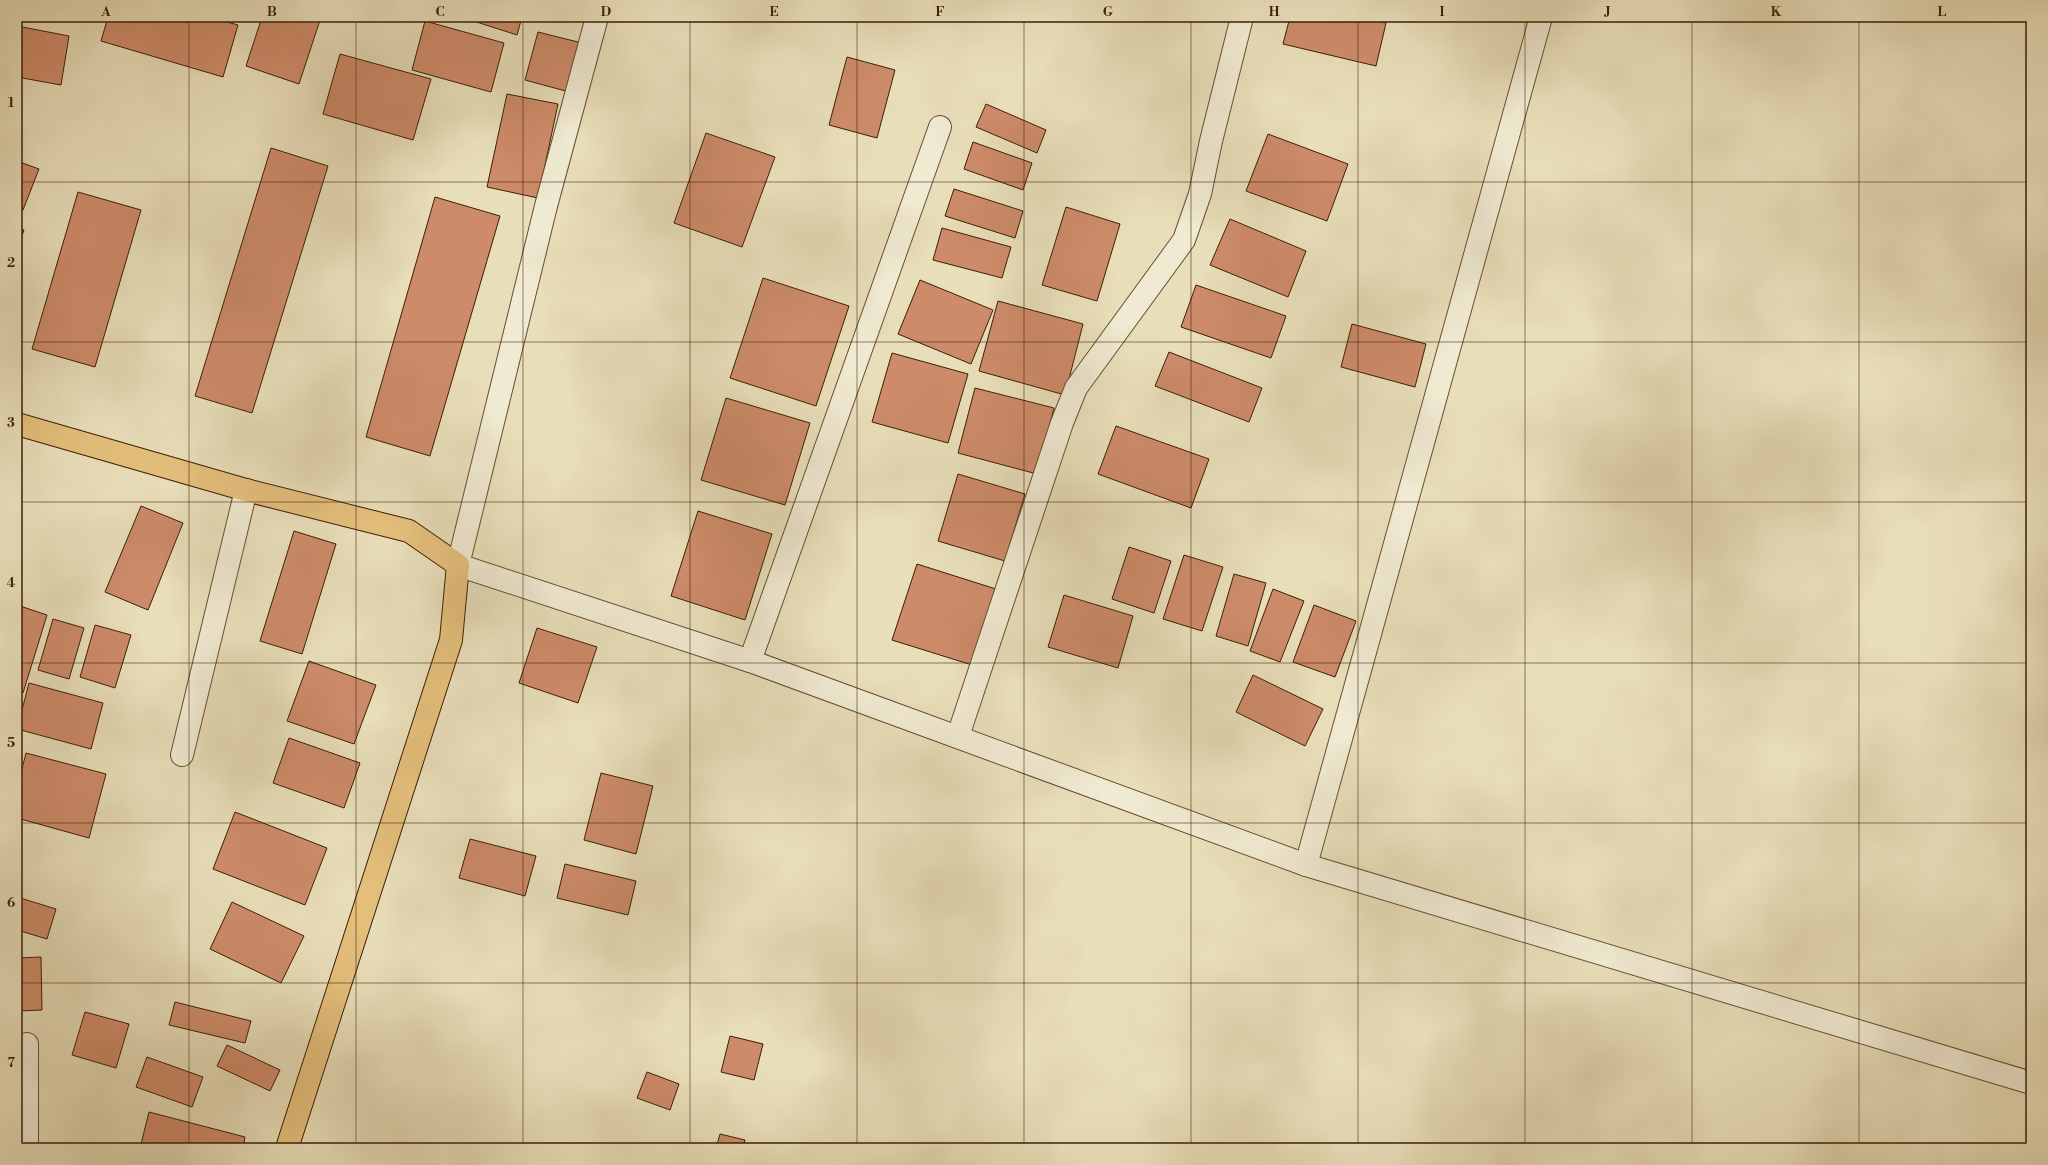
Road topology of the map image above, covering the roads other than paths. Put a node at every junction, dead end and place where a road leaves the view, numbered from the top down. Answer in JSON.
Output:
{"nodes":[{"id":1,"x":597,"y":17,"type":"edge"},
{"id":2,"x":1242,"y":17,"type":"edge"},
{"id":3,"x":1541,"y":17,"type":"edge"},
{"id":4,"x":940,"y":127,"type":"dead end"},
{"id":5,"x":17,"y":424,"type":"edge"},
{"id":6,"x":246,"y":490,"type":"junction"},
{"id":7,"x":458,"y":565,"type":"junction"},
{"id":8,"x":750,"y":661,"type":"junction"},
{"id":9,"x":958,"y":736,"type":"junction"},
{"id":10,"x":182,"y":754,"type":"dead end"},
{"id":11,"x":1306,"y":864,"type":"junction"},
{"id":12,"x":27,"y":1044,"type":"dead end"},
{"id":13,"x":2031,"y":1084,"type":"edge"},
{"id":14,"x":27,"y":1148,"type":"edge"},
{"id":15,"x":287,"y":1148,"type":"edge"}],
"edges":[{"from":1,"to":7,"type":"street"},
{"from":2,"to":9,"type":"street"},
{"from":3,"to":11,"type":"street"},
{"from":4,"to":8,"type":"street"},
{"from":5,"to":6,"type":"main road"},
{"from":6,"to":7,"type":"main road"},
{"from":6,"to":10,"type":"street"},
{"from":7,"to":8,"type":"street"},
{"from":7,"to":15,"type":"main road"},
{"from":8,"to":9,"type":"street"},
{"from":9,"to":11,"type":"street"},
{"from":11,"to":13,"type":"street"},
{"from":12,"to":14,"type":"street"}]}
